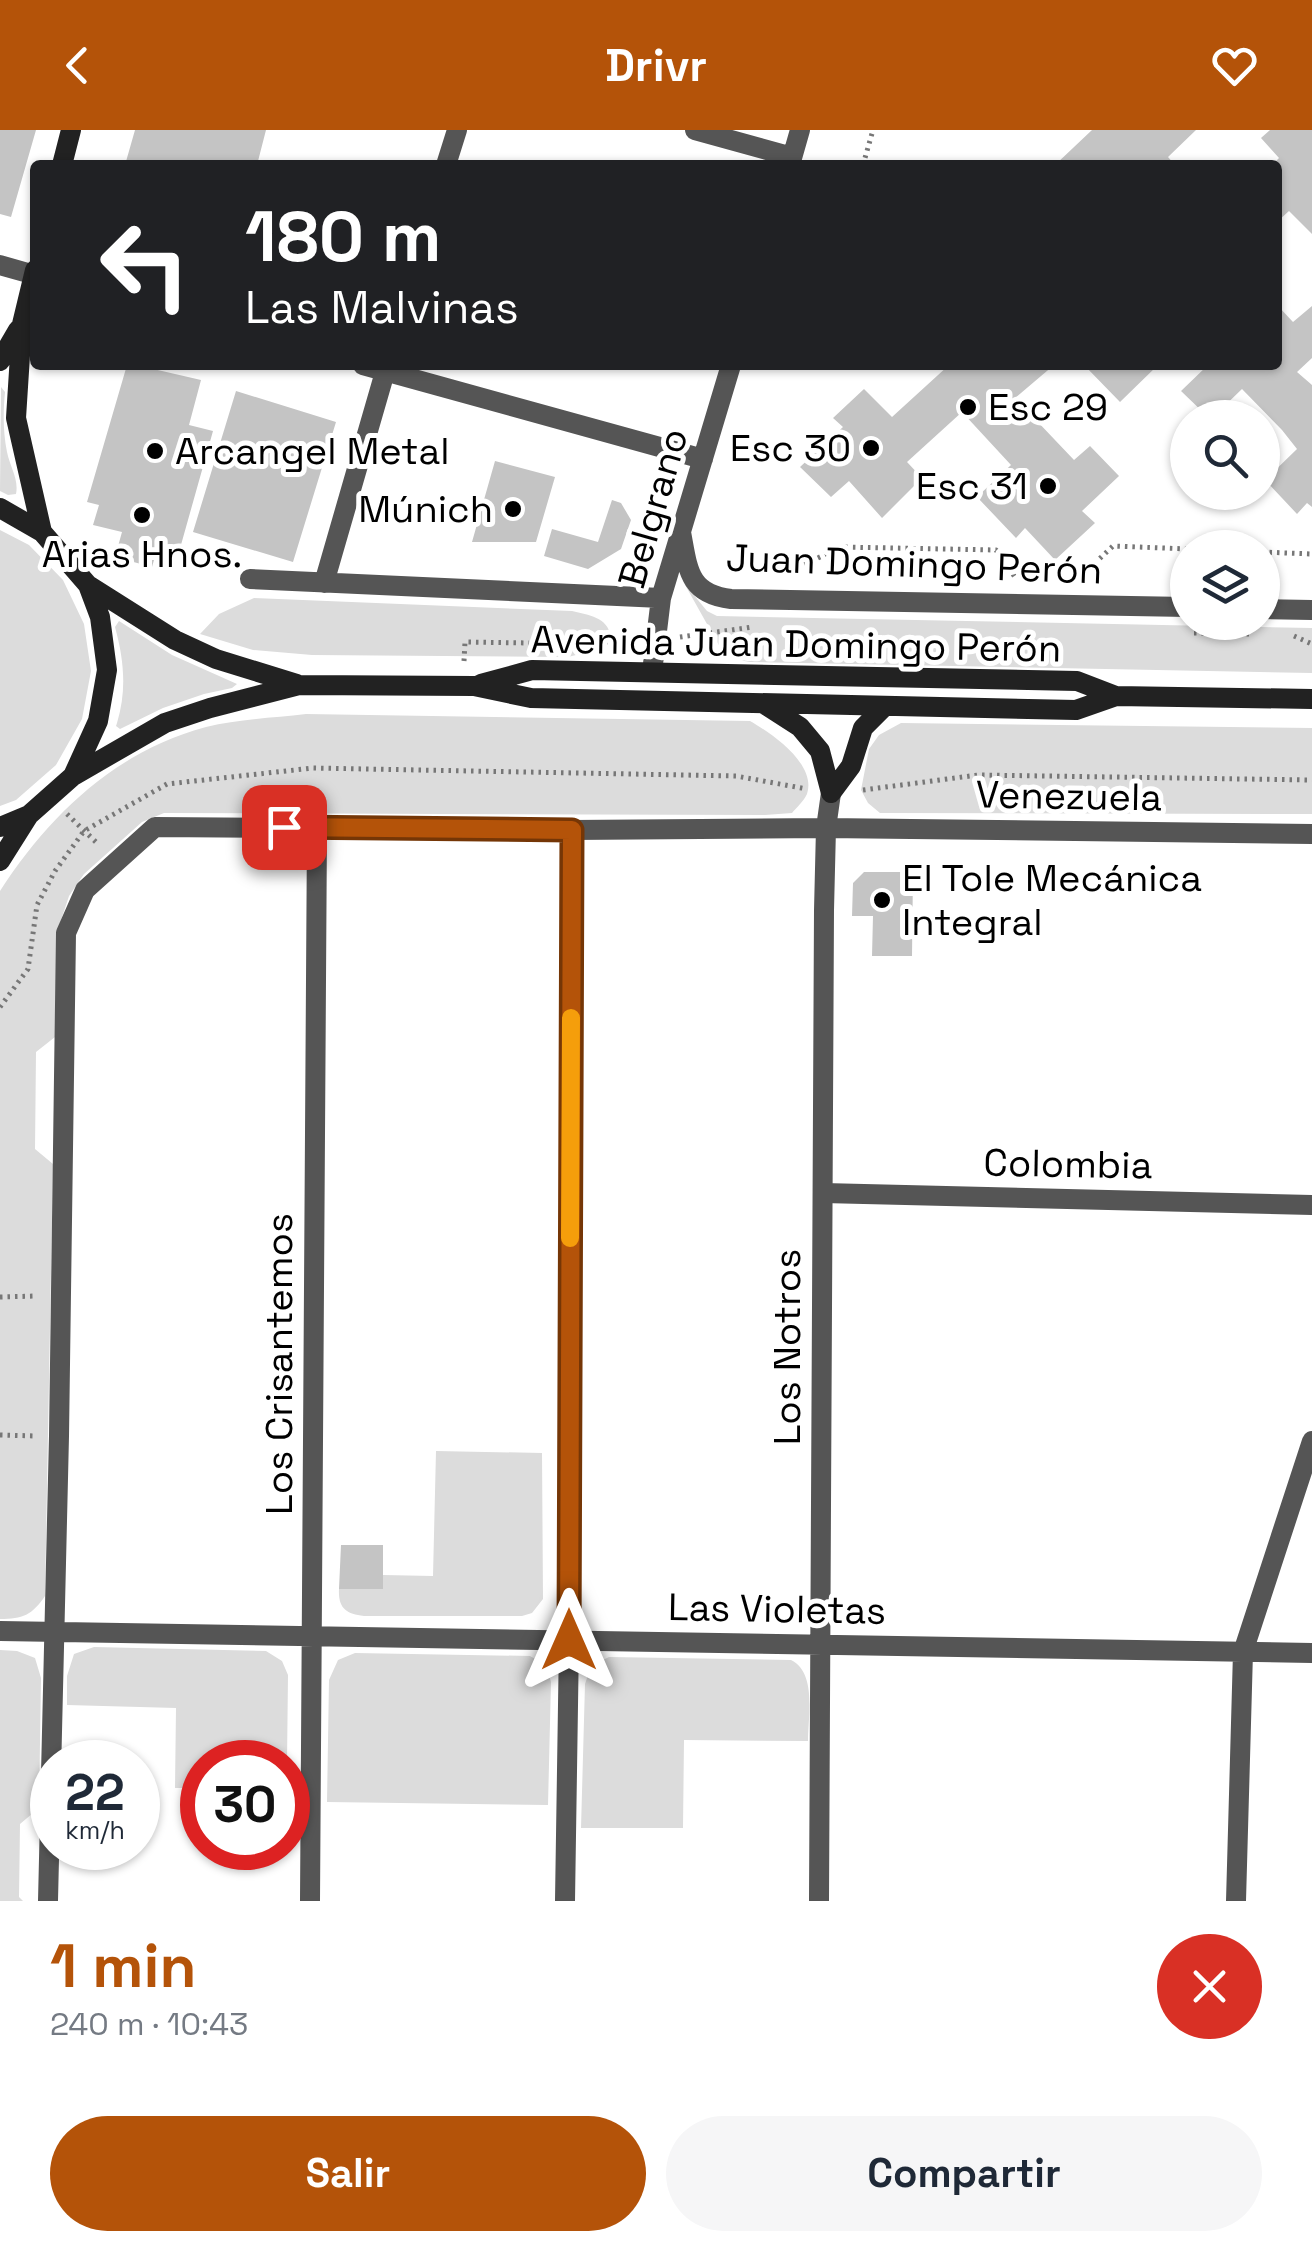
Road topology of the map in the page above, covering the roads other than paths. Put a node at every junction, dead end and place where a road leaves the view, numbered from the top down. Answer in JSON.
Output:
{"nodes":[{"id":1,"x":71,"y":130,"type":"edge"},
{"id":2,"x":456,"y":130,"type":"edge"},
{"id":3,"x":695,"y":130,"type":"edge"},
{"id":4,"x":800,"y":130,"type":"edge"},
{"id":5,"x":63,"y":160,"type":"edge"},
{"id":6,"x":447,"y":160,"type":"edge"},
{"id":7,"x":788,"y":160,"type":"edge"},
{"id":8,"x":791,"y":160,"type":"edge"},
{"id":9,"x":0,"y":265,"type":"edge"},
{"id":10,"x":30,"y":273,"type":"edge"},
{"id":11,"x":30,"y":293,"type":"edge"},
{"id":12,"x":22,"y":324,"type":"junction"},
{"id":13,"x":0,"y":361,"type":"edge"},
{"id":14,"x":385,"y":370,"type":"edge"},
{"id":15,"x":393,"y":370,"type":"edge"},
{"id":16,"x":730,"y":370,"type":"edge"},
{"id":17,"x":703,"y":460,"type":"junction"},
{"id":18,"x":0,"y":508,"type":"edge"},
{"id":19,"x":42,"y":532,"type":"junction"},
{"id":20,"x":681,"y":532,"type":"junction"},
{"id":21,"x":250,"y":579,"type":"dead end"},
{"id":22,"x":324,"y":583,"type":"junction"},
{"id":23,"x":88,"y":585,"type":"junction"},
{"id":24,"x":662,"y":598,"type":"junction"},
{"id":25,"x":1170,"y":607,"type":"edge"},
{"id":26,"x":1280,"y":609,"type":"edge"},
{"id":27,"x":1312,"y":610,"type":"edge"},
{"id":28,"x":652,"y":672,"type":"junction"},
{"id":29,"x":299,"y":684,"type":"junction"},
{"id":30,"x":468,"y":686,"type":"junction"},
{"id":31,"x":1116,"y":696,"type":"junction"},
{"id":32,"x":1312,"y":699,"type":"edge"},
{"id":33,"x":760,"y":703,"type":"junction"},
{"id":34,"x":885,"y":706,"type":"junction"},
{"id":35,"x":73,"y":776,"type":"junction"},
{"id":36,"x":831,"y":794,"type":"junction"},
{"id":37,"x":29,"y":816,"type":"junction"},
{"id":38,"x":0,"y":827,"type":"edge"},
{"id":39,"x":317,"y":827,"type":"junction"},
{"id":40,"x":826,"y":828,"type":"junction"},
{"id":41,"x":572,"y":830,"type":"junction"},
{"id":42,"x":1312,"y":834,"type":"edge"},
{"id":43,"x":0,"y":861,"type":"edge"},
{"id":44,"x":823,"y":1193,"type":"junction"},
{"id":45,"x":1312,"y":1205,"type":"edge"},
{"id":46,"x":1312,"y":1441,"type":"edge"},
{"id":47,"x":0,"y":1631,"type":"edge"},
{"id":48,"x":53,"y":1634,"type":"junction"},
{"id":49,"x":312,"y":1635,"type":"junction"},
{"id":50,"x":569,"y":1640,"type":"junction"},
{"id":51,"x":820,"y":1645,"type":"junction"},
{"id":52,"x":1243,"y":1652,"type":"junction"},
{"id":53,"x":1312,"y":1653,"type":"edge"},
{"id":54,"x":48,"y":1901,"type":"edge"},
{"id":55,"x":310,"y":1901,"type":"edge"},
{"id":56,"x":565,"y":1901,"type":"edge"},
{"id":57,"x":819,"y":1901,"type":"edge"},
{"id":58,"x":1236,"y":1901,"type":"edge"}],
"edges":[{"from":1,"to":5,"type":"main road"},
{"from":2,"to":6,"type":"street"},
{"from":3,"to":7,"type":"street"},
{"from":4,"to":8,"type":"street"},
{"from":9,"to":10,"type":"street"},
{"from":11,"to":12,"type":"main road"},
{"from":12,"to":13,"type":"main road"},
{"from":12,"to":19,"type":"main road"},
{"from":14,"to":22,"type":"street"},
{"from":15,"to":17,"type":"street"},
{"from":16,"to":17,"type":"street","name":"Belgrano"},
{"from":17,"to":20,"type":"street","name":"Belgrano"},
{"from":18,"to":19,"type":"main road"},
{"from":19,"to":23,"type":"main road"},
{"from":20,"to":24,"type":"street","name":"Belgrano"},
{"from":20,"to":25,"type":"street","name":"Juan Domingo Perón"},
{"from":21,"to":22,"type":"street"},
{"from":22,"to":24,"type":"street"},
{"from":23,"to":29,"type":"main road","name":"Avenida Juan Domingo Perón"},
{"from":23,"to":35,"type":"main road"},
{"from":24,"to":28,"type":"street","name":"Belgrano"},
{"from":26,"to":27,"type":"street"},
{"from":28,"to":30,"type":"main road","name":"Avenida Juan Domingo Perón"},
{"from":28,"to":31,"type":"main road","name":"Avenida Juan Domingo Perón"},
{"from":29,"to":30,"type":"main road","name":"Avenida Juan Domingo Perón"},
{"from":29,"to":35,"type":"main road","name":"Avenida Juan Domingo Perón"},
{"from":30,"to":33,"type":"main road","name":"Avenida Juan Domingo Perón"},
{"from":31,"to":32,"type":"main road","name":"Avenida Juan Domingo Perón"},
{"from":31,"to":34,"type":"main road","name":"Avenida Juan Domingo Perón"},
{"from":33,"to":34,"type":"main road","name":"Avenida Juan Domingo Perón"},
{"from":33,"to":36,"type":"main road"},
{"from":34,"to":36,"type":"main road"},
{"from":35,"to":37,"type":"main road"},
{"from":36,"to":40,"type":"street","name":"Los Notros"},
{"from":37,"to":38,"type":"main road"},
{"from":37,"to":43,"type":"main road"},
{"from":39,"to":41,"type":"street","name":"Venezuela"},
{"from":39,"to":48,"type":"street","name":"Venezuela"},
{"from":39,"to":49,"type":"street","name":"Los Crisantemos"},
{"from":40,"to":41,"type":"street","name":"Venezuela"},
{"from":40,"to":42,"type":"street","name":"Venezuela"},
{"from":40,"to":44,"type":"street","name":"Los Notros"},
{"from":41,"to":50,"type":"street"},
{"from":44,"to":45,"type":"street","name":"Colombia"},
{"from":44,"to":51,"type":"street","name":"Los Notros"},
{"from":46,"to":52,"type":"street"},
{"from":47,"to":48,"type":"street","name":"Las Violetas"},
{"from":48,"to":49,"type":"street","name":"Las Violetas"},
{"from":48,"to":54,"type":"street","name":"Venezuela"},
{"from":49,"to":50,"type":"street","name":"Las Violetas"},
{"from":49,"to":55,"type":"street","name":"Los Crisantemos"},
{"from":50,"to":51,"type":"street","name":"Las Violetas"},
{"from":50,"to":56,"type":"street"},
{"from":51,"to":52,"type":"street","name":"Las Violetas"},
{"from":51,"to":57,"type":"street","name":"Los Notros"},
{"from":52,"to":53,"type":"street","name":"Las Violetas"},
{"from":52,"to":58,"type":"street"}]}
